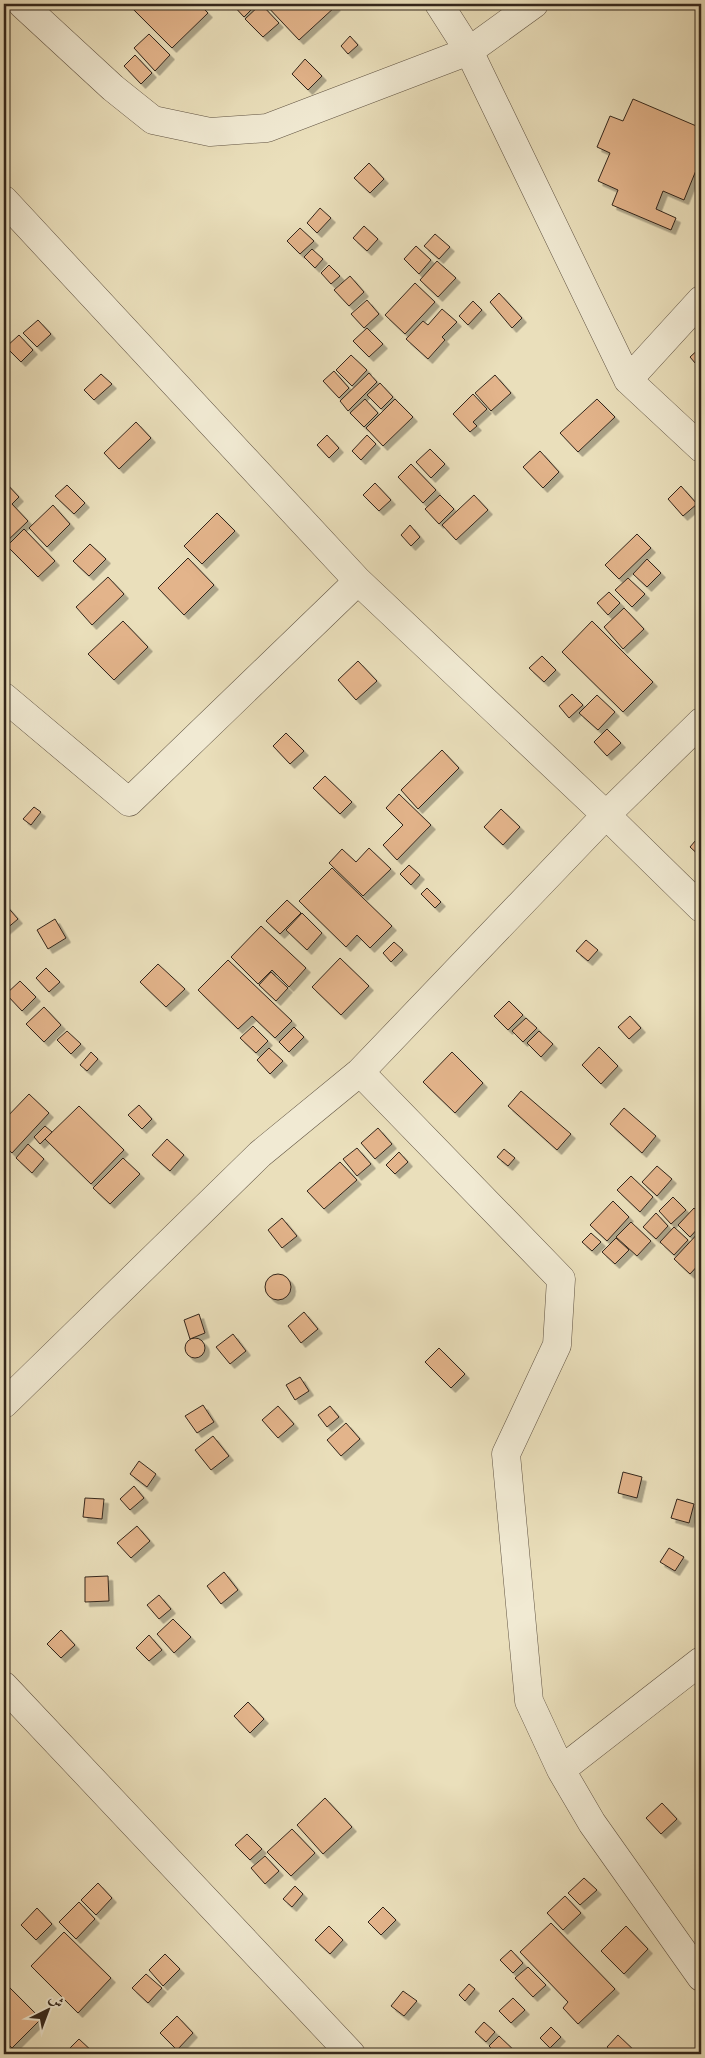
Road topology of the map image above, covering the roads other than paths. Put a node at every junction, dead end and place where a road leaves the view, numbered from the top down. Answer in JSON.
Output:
{"nodes":[{"id":1,"x":22,"y":4,"type":"edge"},
{"id":2,"x":438,"y":4,"type":"edge"},
{"id":3,"x":534,"y":4,"type":"edge"},
{"id":4,"x":469,"y":51,"type":"junction"},
{"id":5,"x":4,"y":200,"type":"edge"},
{"id":6,"x":701,"y":300,"type":"edge"},
{"id":7,"x":628,"y":380,"type":"junction"},
{"id":8,"x":701,"y":448,"type":"edge"},
{"id":9,"x":358,"y":581,"type":"junction"},
{"id":10,"x":4,"y":697,"type":"edge"},
{"id":11,"x":701,"y":722,"type":"edge"},
{"id":12,"x":606,"y":815,"type":"junction"},
{"id":13,"x":701,"y":908,"type":"edge"},
{"id":14,"x":360,"y":1072,"type":"junction"},
{"id":15,"x":4,"y":1404,"type":"edge"},
{"id":16,"x":701,"y":1661,"type":"edge"},
{"id":17,"x":4,"y":1686,"type":"edge"},
{"id":18,"x":562,"y":1770,"type":"junction"},
{"id":19,"x":701,"y":1976,"type":"edge"},
{"id":20,"x":351,"y":2054,"type":"edge"}],
"edges":[{"from":1,"to":4,"type":"street"},
{"from":2,"to":4,"type":"street"},
{"from":3,"to":4,"type":"street"},
{"from":4,"to":7,"type":"street"},
{"from":5,"to":9,"type":"street"},
{"from":6,"to":7,"type":"street"},
{"from":7,"to":8,"type":"street"},
{"from":9,"to":10,"type":"street"},
{"from":9,"to":12,"type":"street"},
{"from":11,"to":12,"type":"street"},
{"from":12,"to":13,"type":"street"},
{"from":12,"to":14,"type":"street"},
{"from":14,"to":15,"type":"street"},
{"from":14,"to":18,"type":"street"},
{"from":16,"to":18,"type":"street"},
{"from":17,"to":20,"type":"street"},
{"from":18,"to":19,"type":"street"}]}
